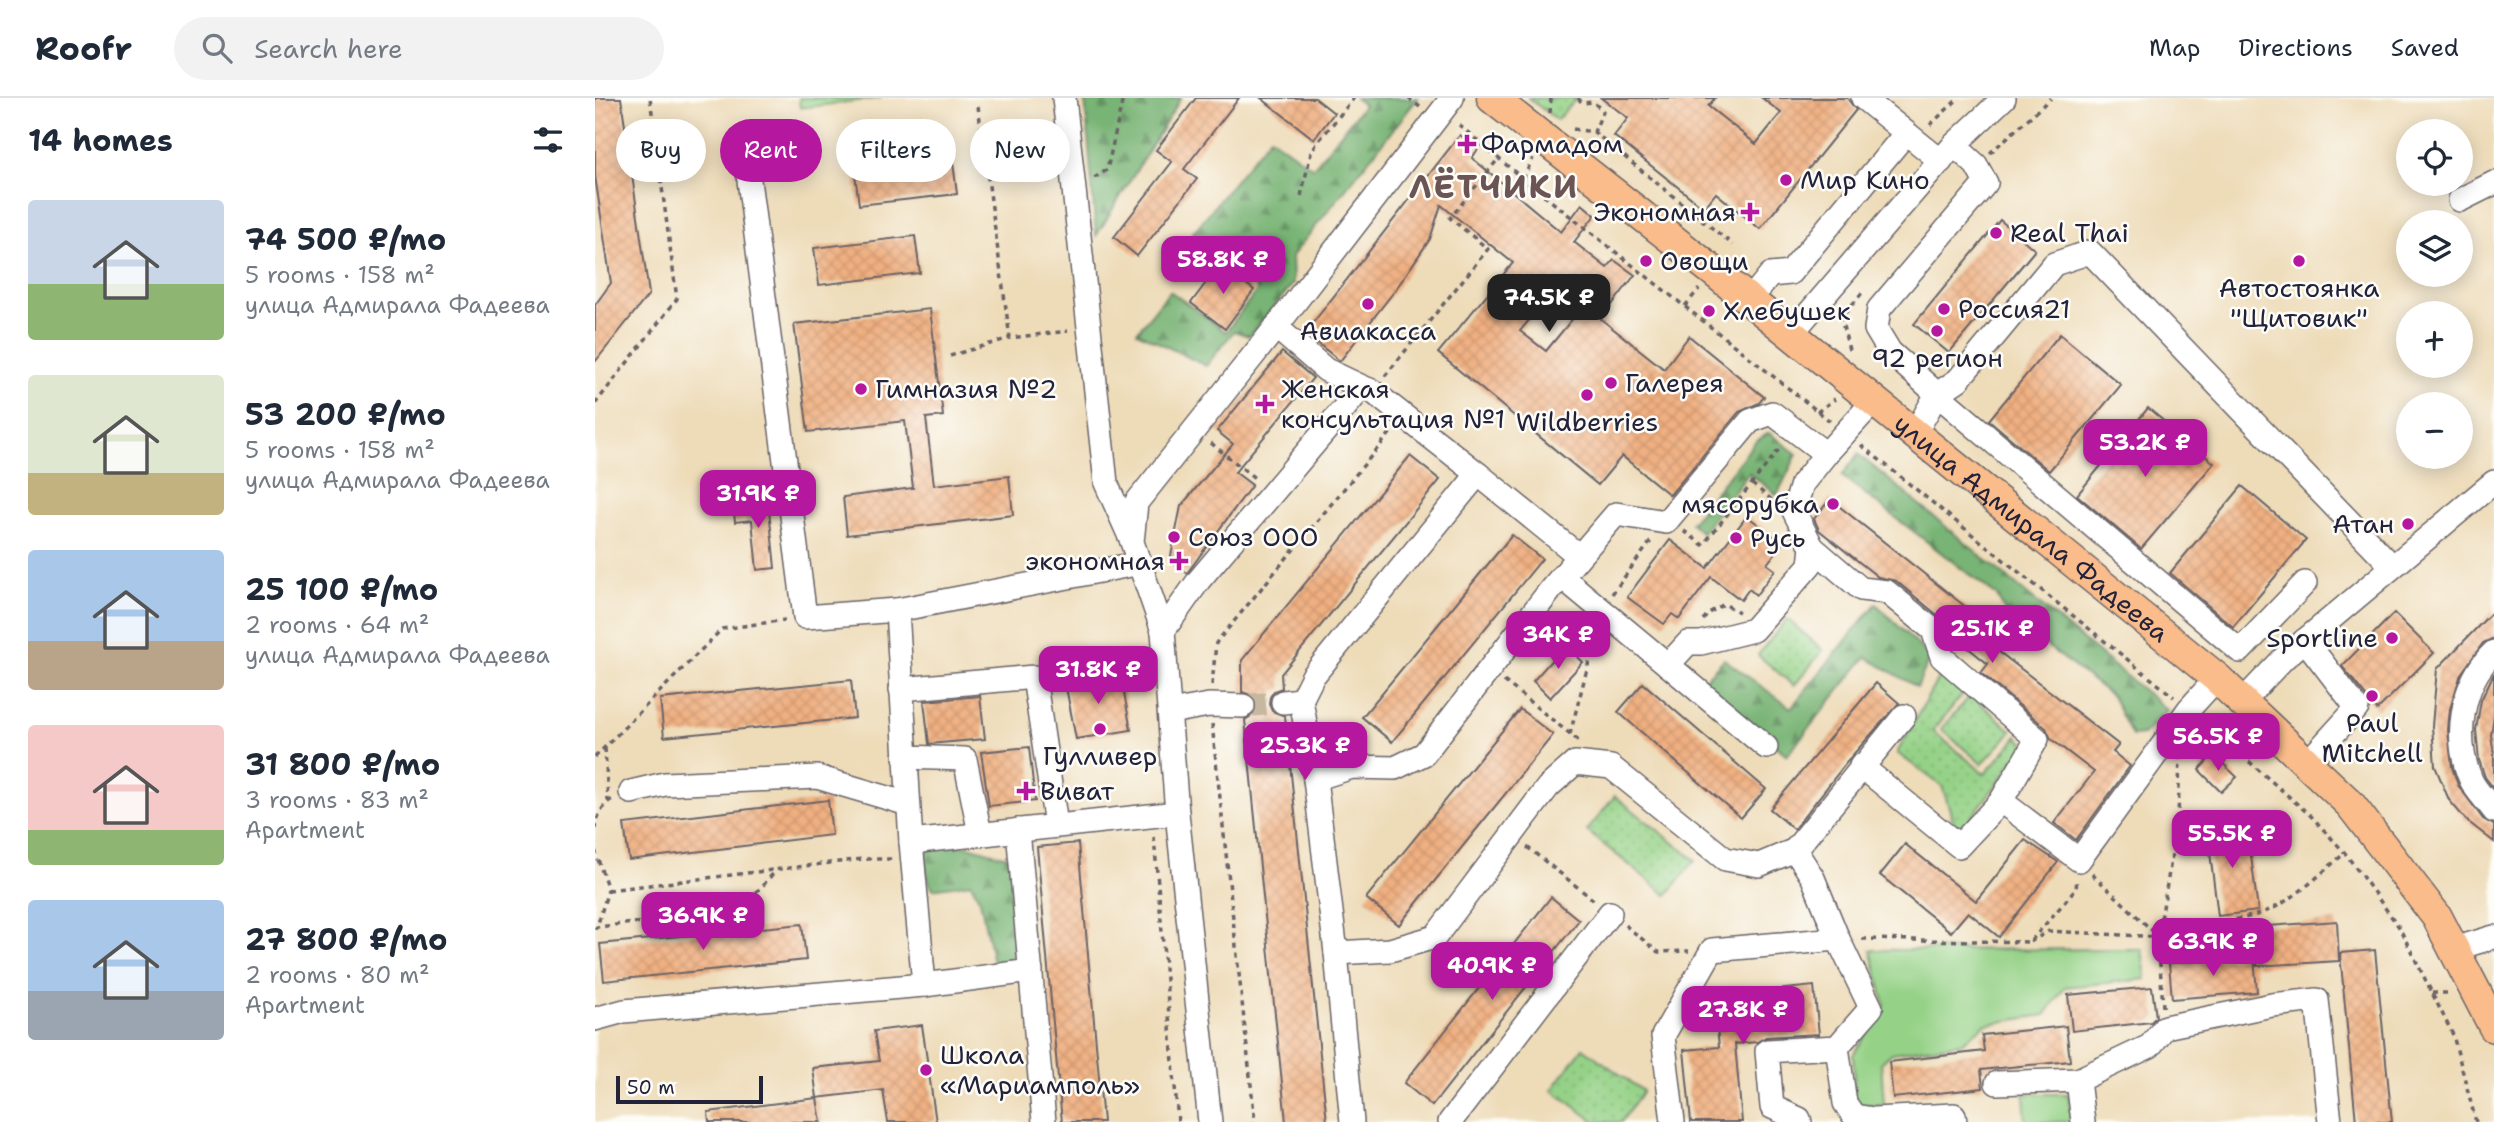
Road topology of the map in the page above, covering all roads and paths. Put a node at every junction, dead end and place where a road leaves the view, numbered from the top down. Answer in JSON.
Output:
{"nodes":[{"id":1,"x":650,"y":98,"type":"edge"},
{"id":2,"x":1064,"y":98,"type":"edge"},
{"id":3,"x":1123,"y":98,"type":"edge"},
{"id":4,"x":1353,"y":98,"type":"edge"},
{"id":5,"x":1452,"y":98,"type":"edge"},
{"id":6,"x":1492,"y":98,"type":"edge"},
{"id":7,"x":1551,"y":98,"type":"edge"},
{"id":8,"x":1578,"y":98,"type":"edge"},
{"id":9,"x":2004,"y":98,"type":"edge"},
{"id":10,"x":1865,"y":99,"type":"edge"},
{"id":11,"x":978,"y":106,"type":"dead end"},
{"id":12,"x":1438,"y":119,"type":"junction"},
{"id":13,"x":1549,"y":120,"type":"dead end"},
{"id":14,"x":1565,"y":128,"type":"dead end"},
{"id":15,"x":1594,"y":132,"type":"junction"},
{"id":16,"x":1906,"y":133,"type":"junction"},
{"id":17,"x":1535,"y":153,"type":"dead end"},
{"id":18,"x":1947,"y":153,"type":"junction"},
{"id":19,"x":1499,"y":158,"type":"junction"},
{"id":20,"x":1523,"y":178,"type":"junction"},
{"id":21,"x":749,"y":182,"type":"edge"},
{"id":22,"x":2494,"y":183,"type":"edge"},
{"id":23,"x":1075,"y":191,"type":"junction"},
{"id":24,"x":1301,"y":196,"type":"dead end"},
{"id":25,"x":2460,"y":200,"type":"dead end"},
{"id":26,"x":1733,"y":245,"type":"dead end"},
{"id":27,"x":1702,"y":284,"type":"dead end"},
{"id":28,"x":1750,"y":300,"type":"junction"},
{"id":29,"x":1685,"y":306,"type":"junction"},
{"id":30,"x":1276,"y":327,"type":"junction"},
{"id":31,"x":1079,"y":330,"type":"dead end"},
{"id":32,"x":1791,"y":334,"type":"junction"},
{"id":33,"x":1010,"y":338,"type":"junction"},
{"id":34,"x":950,"y":356,"type":"dead end"},
{"id":35,"x":1784,"y":386,"type":"junction"},
{"id":36,"x":1367,"y":389,"type":"junction"},
{"id":37,"x":1841,"y":393,"type":"dead end"},
{"id":38,"x":1937,"y":394,"type":"junction"},
{"id":39,"x":1873,"y":402,"type":"junction"},
{"id":40,"x":595,"y":404,"type":"edge"},
{"id":41,"x":1817,"y":412,"type":"junction"},
{"id":42,"x":1772,"y":413,"type":"junction"},
{"id":43,"x":1404,"y":416,"type":"junction"},
{"id":44,"x":1846,"y":433,"type":"junction"},
{"id":45,"x":1202,"y":435,"type":"dead end"},
{"id":46,"x":1914,"y":435,"type":"junction"},
{"id":47,"x":1782,"y":446,"type":"dead end"},
{"id":48,"x":1826,"y":454,"type":"junction"},
{"id":49,"x":1478,"y":474,"type":"junction"},
{"id":50,"x":2494,"y":482,"type":"edge"},
{"id":51,"x":1752,"y":484,"type":"junction"},
{"id":52,"x":1272,"y":492,"type":"junction"},
{"id":53,"x":1784,"y":497,"type":"dead end"},
{"id":54,"x":1677,"y":526,"type":"dead end"},
{"id":55,"x":1655,"y":536,"type":"dead end"},
{"id":56,"x":1812,"y":547,"type":"junction"},
{"id":57,"x":1136,"y":552,"type":"junction"},
{"id":58,"x":1579,"y":556,"type":"junction"},
{"id":59,"x":2392,"y":566,"type":"junction"},
{"id":60,"x":1562,"y":577,"type":"junction"},
{"id":61,"x":2305,"y":583,"type":"dead end"},
{"id":62,"x":1601,"y":609,"type":"junction"},
{"id":63,"x":897,"y":610,"type":"junction"},
{"id":64,"x":1742,"y":614,"type":"dead end"},
{"id":65,"x":805,"y":617,"type":"junction"},
{"id":66,"x":1702,"y":621,"type":"dead end"},
{"id":67,"x":1163,"y":631,"type":"junction"},
{"id":68,"x":2305,"y":640,"type":"junction"},
{"id":69,"x":2494,"y":652,"type":"edge"},
{"id":70,"x":1668,"y":665,"type":"junction"},
{"id":71,"x":1489,"y":669,"type":"junction"},
{"id":72,"x":2217,"y":678,"type":"junction"},
{"id":73,"x":901,"y":689,"type":"junction"},
{"id":74,"x":2243,"y":701,"type":"junction"},
{"id":75,"x":1209,"y":705,"type":"junction"},
{"id":76,"x":1244,"y":706,"type":"tunnel mouth"},
{"id":77,"x":1170,"y":712,"type":"junction"},
{"id":78,"x":2185,"y":715,"type":"junction"},
{"id":79,"x":1904,"y":716,"type":"dead end"},
{"id":80,"x":1570,"y":734,"type":"junction"},
{"id":81,"x":1581,"y":742,"type":"dead end"},
{"id":82,"x":1766,"y":747,"type":"dead end"},
{"id":83,"x":605,"y":748,"type":"junction"},
{"id":84,"x":595,"y":757,"type":"edge"},
{"id":85,"x":905,"y":757,"type":"junction"},
{"id":86,"x":2307,"y":763,"type":"junction"},
{"id":87,"x":1861,"y":766,"type":"junction"},
{"id":88,"x":1315,"y":779,"type":"junction"},
{"id":89,"x":631,"y":792,"type":"joint"},
{"id":90,"x":2001,"y":801,"type":"junction"},
{"id":91,"x":608,"y":802,"type":"junction"},
{"id":92,"x":908,"y":804,"type":"junction"},
{"id":93,"x":2494,"y":811,"type":"edge"},
{"id":94,"x":1177,"y":813,"type":"junction"},
{"id":95,"x":1152,"y":817,"type":"junction"},
{"id":96,"x":1056,"y":825,"type":"junction"},
{"id":97,"x":595,"y":829,"type":"edge"},
{"id":98,"x":1018,"y":830,"type":"junction"},
{"id":99,"x":980,"y":834,"type":"junction"},
{"id":100,"x":1512,"y":835,"type":"junction"},
{"id":101,"x":911,"y":842,"type":"junction"},
{"id":102,"x":595,"y":850,"type":"edge"},
{"id":103,"x":1795,"y":850,"type":"junction"},
{"id":104,"x":2345,"y":853,"type":"junction"},
{"id":105,"x":2079,"y":860,"type":"junction"},
{"id":106,"x":775,"y":871,"type":"junction"},
{"id":107,"x":608,"y":890,"type":"junction"},
{"id":108,"x":1609,"y":913,"type":"junction"},
{"id":109,"x":596,"y":928,"type":"edge"},
{"id":110,"x":2158,"y":937,"type":"junction"},
{"id":111,"x":2494,"y":937,"type":"edge"},
{"id":112,"x":1838,"y":939,"type":"junction"},
{"id":113,"x":2030,"y":942,"type":"junction"},
{"id":114,"x":2454,"y":949,"type":"junction"},
{"id":115,"x":1712,"y":950,"type":"junction"},
{"id":116,"x":1336,"y":953,"type":"junction"},
{"id":117,"x":1031,"y":971,"type":"junction"},
{"id":118,"x":924,"y":985,"type":"junction"},
{"id":119,"x":595,"y":1019,"type":"edge"},
{"id":120,"x":2165,"y":1027,"type":"junction"},
{"id":121,"x":2494,"y":1027,"type":"edge"},
{"id":122,"x":1837,"y":1047,"type":"junction"},
{"id":123,"x":2078,"y":1080,"type":"junction"},
{"id":124,"x":1997,"y":1083,"type":"dead end"},
{"id":125,"x":1044,"y":1122,"type":"edge"},
{"id":126,"x":1178,"y":1122,"type":"edge"},
{"id":127,"x":1210,"y":1122,"type":"edge"},
{"id":128,"x":1255,"y":1122,"type":"edge"},
{"id":129,"x":1352,"y":1122,"type":"edge"},
{"id":130,"x":1450,"y":1122,"type":"edge"},
{"id":131,"x":1673,"y":1122,"type":"edge"},
{"id":132,"x":1800,"y":1122,"type":"edge"},
{"id":133,"x":1955,"y":1122,"type":"edge"},
{"id":134,"x":2083,"y":1122,"type":"edge"},
{"id":135,"x":2330,"y":1122,"type":"edge"},
{"id":136,"x":2476,"y":1122,"type":"edge"}],
"edges":[{"from":1,"to":40,"type":"path"},
{"from":2,"to":23,"type":"street"},
{"from":3,"to":23,"type":"path"},
{"from":4,"to":24,"type":"path"},
{"from":5,"to":12,"type":"street"},
{"from":6,"to":28,"type":"main road","name":"улица Адмирала Фадеева"},
{"from":7,"to":13,"type":"path"},
{"from":8,"to":15,"type":"path"},
{"from":9,"to":18,"type":"street"},
{"from":10,"to":16,"type":"street"},
{"from":11,"to":33,"type":"path"},
{"from":12,"to":19,"type":"path"},
{"from":12,"to":30,"type":"street"},
{"from":14,"to":15,"type":"path"},
{"from":15,"to":26,"type":"path"},
{"from":16,"to":18,"type":"street"},
{"from":16,"to":28,"type":"street"},
{"from":17,"to":20,"type":"path"},
{"from":18,"to":32,"type":"street"},
{"from":18,"to":38,"type":"street"},
{"from":19,"to":20,"type":"path"},
{"from":19,"to":36,"type":"path"},
{"from":20,"to":29,"type":"path"},
{"from":21,"to":65,"type":"street"},
{"from":22,"to":25,"type":"street"},
{"from":23,"to":57,"type":"street"},
{"from":27,"to":29,"type":"path"},
{"from":28,"to":32,"type":"main road","name":"улица Адмирала Фадеева"},
{"from":29,"to":35,"type":"path"},
{"from":30,"to":36,"type":"street"},
{"from":30,"to":57,"type":"street"},
{"from":31,"to":33,"type":"path"},
{"from":32,"to":39,"type":"main road","name":"улица Адмирала Фадеева"},
{"from":33,"to":34,"type":"path"},
{"from":35,"to":41,"type":"path"},
{"from":35,"to":42,"type":"path"},
{"from":36,"to":43,"type":"street"},
{"from":36,"to":52,"type":"street"},
{"from":37,"to":41,"type":"path"},
{"from":38,"to":46,"type":"street"},
{"from":38,"to":59,"type":"street"},
{"from":38,"to":61,"type":"street"},
{"from":39,"to":44,"type":"street"},
{"from":39,"to":46,"type":"main road","name":"улица Адмирала Фадеева"},
{"from":41,"to":44,"type":"path"},
{"from":42,"to":48,"type":"street"},
{"from":42,"to":58,"type":"street"},
{"from":43,"to":49,"type":"street"},
{"from":43,"to":75,"type":"path"},
{"from":44,"to":48,"type":"street"},
{"from":44,"to":78,"type":"path"},
{"from":45,"to":52,"type":"path"},
{"from":46,"to":72,"type":"main road","name":"улица Адмирала Фадеева"},
{"from":47,"to":51,"type":"path"},
{"from":48,"to":56,"type":"street"},
{"from":49,"to":58,"type":"street"},
{"from":49,"to":88,"type":"street"},
{"from":50,"to":59,"type":"street"},
{"from":51,"to":53,"type":"path"},
{"from":51,"to":54,"type":"path"},
{"from":52,"to":67,"type":"street"},
{"from":55,"to":62,"type":"path"},
{"from":56,"to":70,"type":"street"},
{"from":56,"to":90,"type":"street"},
{"from":57,"to":63,"type":"street"},
{"from":57,"to":67,"type":"street"},
{"from":58,"to":60,"type":"street"},
{"from":59,"to":68,"type":"street"},
{"from":60,"to":62,"type":"street"},
{"from":60,"to":71,"type":"street"},
{"from":62,"to":70,"type":"street"},
{"from":62,"to":80,"type":"path"},
{"from":63,"to":65,"type":"street"},
{"from":63,"to":73,"type":"street"},
{"from":64,"to":66,"type":"path"},
{"from":65,"to":83,"type":"path"},
{"from":67,"to":77,"type":"street"},
{"from":68,"to":74,"type":"street"},
{"from":68,"to":86,"type":"street"},
{"from":69,"to":93,"type":"street"},
{"from":70,"to":82,"type":"street"},
{"from":71,"to":80,"type":"path"},
{"from":71,"to":88,"type":"street"},
{"from":72,"to":74,"type":"main road","name":"улица Адмирала Фадеева"},
{"from":72,"to":78,"type":"street"},
{"from":73,"to":85,"type":"street"},
{"from":73,"to":96,"type":"street"},
{"from":74,"to":86,"type":"main road","name":"улица Адмирала Фадеева"},
{"from":75,"to":76,"type":"street"},
{"from":75,"to":77,"type":"street"},
{"from":75,"to":128,"type":"path"},
{"from":77,"to":94,"type":"street"},
{"from":78,"to":104,"type":"path"},
{"from":78,"to":105,"type":"street"},
{"from":78,"to":110,"type":"path"},
{"from":79,"to":87,"type":"street"},
{"from":80,"to":81,"type":"path"},
{"from":83,"to":84,"type":"path"},
{"from":83,"to":91,"type":"path"},
{"from":85,"to":92,"type":"street"},
{"from":85,"to":99,"type":"street"},
{"from":86,"to":114,"type":"main road","name":"улица Адмирала Фадеева"},
{"from":87,"to":90,"type":"street"},
{"from":87,"to":103,"type":"street"},
{"from":88,"to":116,"type":"street"},
{"from":89,"to":91,"type":"path"},
{"from":89,"to":92,"type":"street"},
{"from":90,"to":105,"type":"street"},
{"from":91,"to":97,"type":"path"},
{"from":92,"to":101,"type":"street"},
{"from":94,"to":95,"type":"street"},
{"from":94,"to":127,"type":"street"},
{"from":95,"to":96,"type":"street"},
{"from":95,"to":126,"type":"path"},
{"from":96,"to":98,"type":"street"},
{"from":98,"to":99,"type":"street"},
{"from":98,"to":117,"type":"street"},
{"from":99,"to":101,"type":"street"},
{"from":100,"to":103,"type":"street"},
{"from":100,"to":108,"type":"path"},
{"from":100,"to":116,"type":"street"},
{"from":101,"to":106,"type":"path"},
{"from":101,"to":118,"type":"street"},
{"from":102,"to":107,"type":"path"},
{"from":103,"to":112,"type":"street"},
{"from":104,"to":110,"type":"path"},
{"from":104,"to":136,"type":"path"},
{"from":105,"to":110,"type":"path"},
{"from":105,"to":113,"type":"path"},
{"from":106,"to":107,"type":"path"},
{"from":106,"to":109,"type":"path"},
{"from":107,"to":109,"type":"path"},
{"from":108,"to":115,"type":"path"},
{"from":108,"to":130,"type":"street"},
{"from":110,"to":113,"type":"path"},
{"from":110,"to":120,"type":"path"},
{"from":111,"to":114,"type":"street"},
{"from":112,"to":113,"type":"path"},
{"from":112,"to":115,"type":"street"},
{"from":112,"to":122,"type":"street"},
{"from":114,"to":121,"type":"main road","name":"улица Адмирала Фадеева"},
{"from":115,"to":131,"type":"street"},
{"from":116,"to":129,"type":"street"},
{"from":117,"to":118,"type":"street"},
{"from":117,"to":125,"type":"street"},
{"from":118,"to":119,"type":"street"},
{"from":120,"to":123,"type":"street"},
{"from":120,"to":135,"type":"street"},
{"from":122,"to":132,"type":"street"},
{"from":122,"to":133,"type":"street"},
{"from":123,"to":124,"type":"street"},
{"from":123,"to":134,"type":"street"}]}
